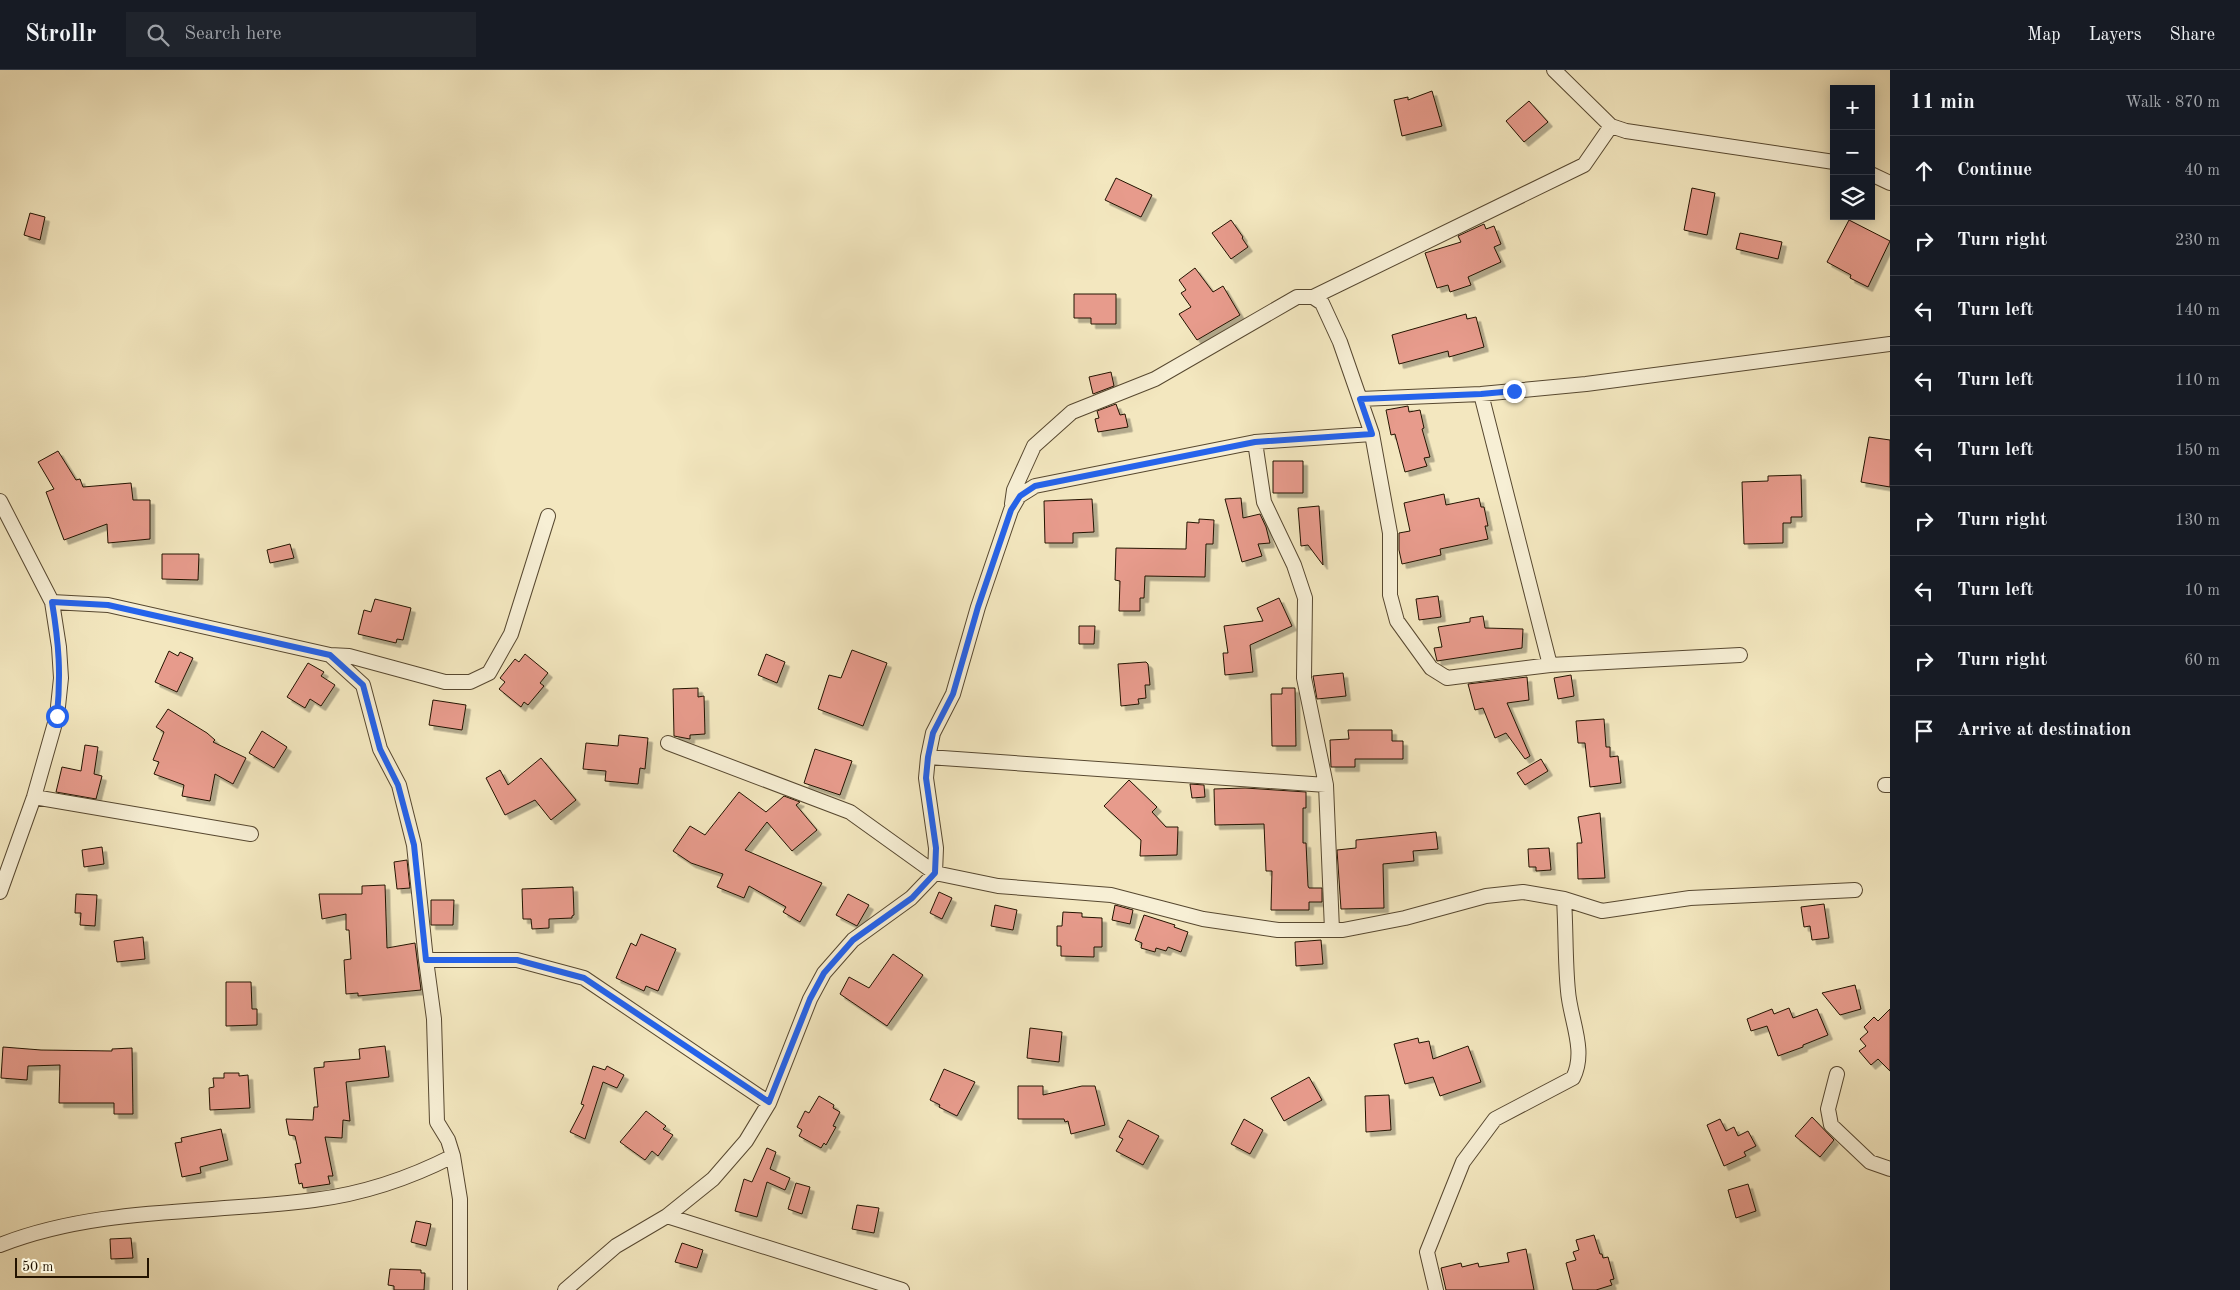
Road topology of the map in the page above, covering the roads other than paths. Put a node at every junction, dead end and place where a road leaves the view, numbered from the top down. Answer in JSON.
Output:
{"nodes":[{"id":1,"x":1554,"y":70,"type":"edge"},
{"id":2,"x":1611,"y":126,"type":"junction"},
{"id":3,"x":1830,"y":161,"type":"edge"},
{"id":4,"x":1873,"y":175,"type":"edge"},
{"id":5,"x":1890,"y":183,"type":"edge"},
{"id":6,"x":1313,"y":297,"type":"junction"},
{"id":7,"x":1890,"y":344,"type":"edge"},
{"id":8,"x":1481,"y":394,"type":"junction"},
{"id":9,"x":1360,"y":399,"type":"junction"},
{"id":10,"x":1372,"y":434,"type":"junction"},
{"id":11,"x":1255,"y":442,"type":"junction"},
{"id":12,"x":0,"y":501,"type":"edge"},
{"id":13,"x":1011,"y":510,"type":"junction"},
{"id":14,"x":548,"y":516,"type":"dead end"},
{"id":15,"x":52,"y":602,"type":"junction"},
{"id":16,"x":330,"y":655,"type":"junction"},
{"id":17,"x":1740,"y":655,"type":"dead end"},
{"id":18,"x":1550,"y":665,"type":"junction"},
{"id":19,"x":668,"y":743,"type":"dead end"},
{"id":20,"x":928,"y":757,"type":"junction"},
{"id":21,"x":1326,"y":785,"type":"junction"},
{"id":22,"x":34,"y":796,"type":"junction"},
{"id":23,"x":250,"y":834,"type":"dead end"},
{"id":24,"x":935,"y":873,"type":"junction"},
{"id":25,"x":1856,"y":890,"type":"dead end"},
{"id":26,"x":0,"y":892,"type":"edge"},
{"id":27,"x":1564,"y":899,"type":"junction"},
{"id":28,"x":1332,"y":930,"type":"junction"},
{"id":29,"x":426,"y":960,"type":"junction"},
{"id":30,"x":1836,"y":1074,"type":"dead end"},
{"id":31,"x":769,"y":1102,"type":"junction"},
{"id":32,"x":454,"y":1156,"type":"junction"},
{"id":33,"x":1890,"y":1169,"type":"edge"},
{"id":34,"x":667,"y":1216,"type":"junction"},
{"id":35,"x":0,"y":1245,"type":"edge"},
{"id":36,"x":460,"y":1290,"type":"edge"},
{"id":37,"x":566,"y":1290,"type":"edge"},
{"id":38,"x":902,"y":1290,"type":"edge"},
{"id":39,"x":1436,"y":1290,"type":"edge"}],
"edges":[{"from":1,"to":2,"type":"street"},
{"from":2,"to":3,"type":"street"},
{"from":2,"to":6,"type":"street"},
{"from":4,"to":5,"type":"street"},
{"from":6,"to":9,"type":"street"},
{"from":6,"to":13,"type":"street"},
{"from":7,"to":8,"type":"street"},
{"from":8,"to":9,"type":"street"},
{"from":8,"to":18,"type":"street"},
{"from":9,"to":10,"type":"street"},
{"from":10,"to":11,"type":"street"},
{"from":10,"to":18,"type":"street"},
{"from":11,"to":13,"type":"street"},
{"from":11,"to":21,"type":"street"},
{"from":12,"to":15,"type":"street"},
{"from":13,"to":20,"type":"street"},
{"from":14,"to":16,"type":"street"},
{"from":15,"to":16,"type":"street"},
{"from":15,"to":22,"type":"street"},
{"from":16,"to":29,"type":"street"},
{"from":17,"to":18,"type":"street"},
{"from":19,"to":24,"type":"street"},
{"from":20,"to":21,"type":"street"},
{"from":20,"to":24,"type":"street"},
{"from":21,"to":28,"type":"street"},
{"from":22,"to":23,"type":"street"},
{"from":22,"to":26,"type":"street"},
{"from":24,"to":28,"type":"street"},
{"from":24,"to":31,"type":"street"},
{"from":25,"to":27,"type":"street"},
{"from":27,"to":28,"type":"street"},
{"from":27,"to":39,"type":"street"},
{"from":29,"to":31,"type":"street"},
{"from":29,"to":32,"type":"street"},
{"from":30,"to":33,"type":"street"},
{"from":31,"to":34,"type":"street"},
{"from":32,"to":35,"type":"street"},
{"from":32,"to":36,"type":"street"},
{"from":34,"to":37,"type":"street"},
{"from":34,"to":38,"type":"street"}]}
